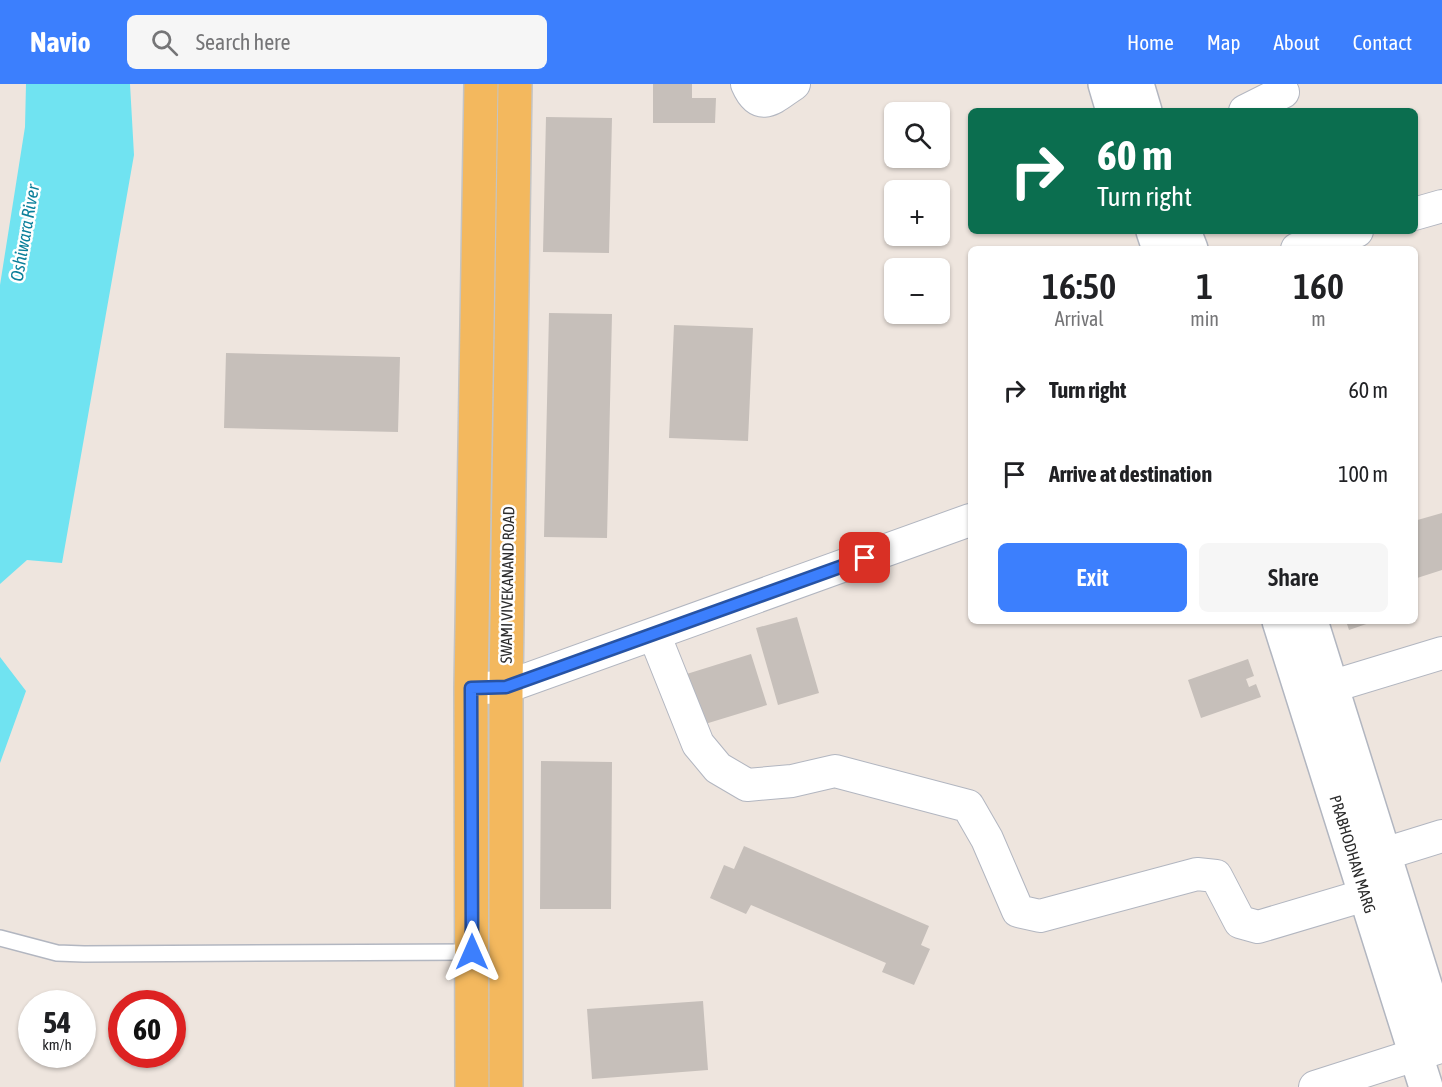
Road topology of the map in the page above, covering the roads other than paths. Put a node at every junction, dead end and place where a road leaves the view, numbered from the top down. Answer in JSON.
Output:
{"nodes":[{"id":1,"x":481,"y":84,"type":"edge"},
{"id":2,"x":515,"y":84,"type":"edge"},
{"id":3,"x":747,"y":84,"type":"edge"},
{"id":4,"x":794,"y":84,"type":"edge"},
{"id":5,"x":1105,"y":84,"type":"edge"},
{"id":6,"x":1137,"y":84,"type":"edge"},
{"id":7,"x":1283,"y":92,"type":"dead end"},
{"id":8,"x":1112,"y":108,"type":"edge"},
{"id":9,"x":1144,"y":108,"type":"edge"},
{"id":10,"x":1251,"y":108,"type":"edge"},
{"id":11,"x":1442,"y":206,"type":"edge"},
{"id":12,"x":1418,"y":213,"type":"edge"},
{"id":13,"x":1347,"y":234,"type":"edge"},
{"id":14,"x":1307,"y":246,"type":"edge"},
{"id":15,"x":968,"y":521,"type":"edge"},
{"id":16,"x":1282,"y":624,"type":"edge"},
{"id":17,"x":1311,"y":624,"type":"edge"},
{"id":18,"x":654,"y":634,"type":"junction"},
{"id":19,"x":1442,"y":653,"type":"edge"},
{"id":20,"x":506,"y":687,"type":"junction"},
{"id":21,"x":471,"y":688,"type":"junction"},
{"id":22,"x":1318,"y":691,"type":"junction"},
{"id":23,"x":1442,"y":852,"type":"edge"},
{"id":24,"x":1401,"y":858,"type":"edge"},
{"id":25,"x":0,"y":938,"type":"edge"},
{"id":26,"x":472,"y":952,"type":"junction"},
{"id":27,"x":1433,"y":1047,"type":"edge"},
{"id":28,"x":472,"y":1087,"type":"edge"},
{"id":29,"x":506,"y":1087,"type":"edge"},
{"id":30,"x":1315,"y":1087,"type":"edge"},
{"id":31,"x":1426,"y":1087,"type":"edge"}],
"edges":[{"from":1,"to":21,"type":"main road","name":"SWAMI VIVEKANAND ROAD"},
{"from":2,"to":20,"type":"main road","name":"SWAMI VIVEKANAND ROAD"},
{"from":3,"to":4,"type":"street"},
{"from":5,"to":8,"type":"street"},
{"from":6,"to":9,"type":"street"},
{"from":7,"to":10,"type":"street"},
{"from":11,"to":12,"type":"street"},
{"from":13,"to":14,"type":"street"},
{"from":15,"to":18,"type":"street"},
{"from":16,"to":22,"type":"street","name":"PRABHODHAN MARG"},
{"from":17,"to":22,"type":"street"},
{"from":18,"to":20,"type":"street"},
{"from":18,"to":24,"type":"street"},
{"from":19,"to":22,"type":"street"},
{"from":20,"to":21,"type":"street"},
{"from":20,"to":29,"type":"main road","name":"SWAMI VIVEKANAND ROAD"},
{"from":21,"to":26,"type":"main road","name":"SWAMI VIVEKANAND ROAD"},
{"from":22,"to":24,"type":"street","name":"PRABHODHAN MARG"},
{"from":22,"to":24,"type":"street"},
{"from":23,"to":24,"type":"street"},
{"from":24,"to":27,"type":"street","name":"PRABHODHAN MARG"},
{"from":25,"to":26,"type":"lane"},
{"from":26,"to":28,"type":"main road","name":"SWAMI VIVEKANAND ROAD"},
{"from":27,"to":30,"type":"street"},
{"from":27,"to":31,"type":"street","name":"PRABHODHAN MARG"}]}
